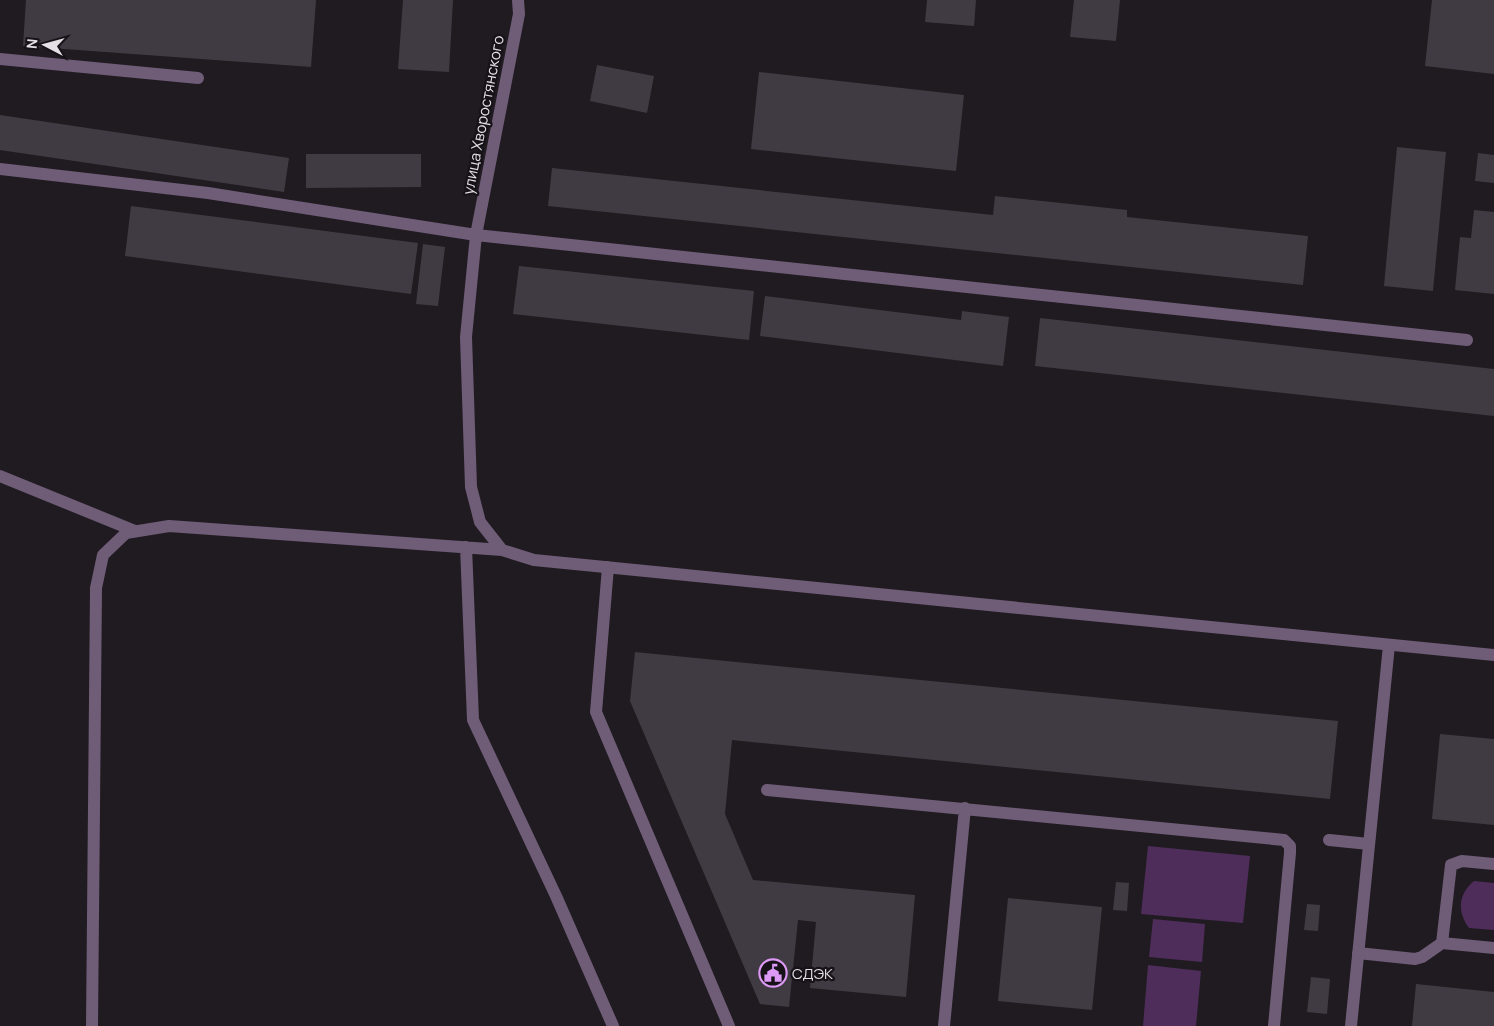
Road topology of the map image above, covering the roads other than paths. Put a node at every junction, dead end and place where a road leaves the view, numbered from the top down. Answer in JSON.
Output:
{"nodes":[{"id":1,"x":518,"y":0,"type":"edge"},
{"id":2,"x":0,"y":59,"type":"edge"},
{"id":3,"x":198,"y":78,"type":"dead end"},
{"id":4,"x":0,"y":169,"type":"edge"},
{"id":5,"x":476,"y":235,"type":"junction"},
{"id":6,"x":1467,"y":340,"type":"dead end"},
{"id":7,"x":0,"y":476,"type":"edge"},
{"id":8,"x":135,"y":532,"type":"junction"},
{"id":9,"x":466,"y":547,"type":"junction"},
{"id":10,"x":502,"y":550,"type":"junction"},
{"id":11,"x":608,"y":567,"type":"junction"},
{"id":12,"x":1389,"y":645,"type":"junction"},
{"id":13,"x":1494,"y":655,"type":"edge"},
{"id":14,"x":767,"y":790,"type":"dead end"},
{"id":15,"x":965,"y":808,"type":"junction"},
{"id":16,"x":1329,"y":840,"type":"dead end"},
{"id":17,"x":1369,"y":844,"type":"junction"},
{"id":18,"x":1494,"y":864,"type":"edge"},
{"id":19,"x":1442,"y":943,"type":"junction"},
{"id":20,"x":1494,"y":948,"type":"edge"},
{"id":21,"x":1358,"y":953,"type":"junction"},
{"id":22,"x":92,"y":1026,"type":"edge"},
{"id":23,"x":613,"y":1026,"type":"edge"},
{"id":24,"x":729,"y":1026,"type":"edge"},
{"id":25,"x":944,"y":1026,"type":"edge"},
{"id":26,"x":1274,"y":1026,"type":"edge"},
{"id":27,"x":1351,"y":1026,"type":"edge"}],
"edges":[{"from":1,"to":5,"type":"street","name":"улица Хворостянского"},
{"from":2,"to":3,"type":"street"},
{"from":4,"to":5,"type":"street"},
{"from":5,"to":6,"type":"street"},
{"from":5,"to":10,"type":"street","name":"улица Хворостянского"},
{"from":7,"to":8,"type":"street"},
{"from":8,"to":9,"type":"street"},
{"from":8,"to":22,"type":"street"},
{"from":9,"to":10,"type":"street"},
{"from":9,"to":23,"type":"street"},
{"from":10,"to":11,"type":"street"},
{"from":11,"to":12,"type":"street"},
{"from":11,"to":24,"type":"street"},
{"from":12,"to":13,"type":"street"},
{"from":12,"to":17,"type":"street"},
{"from":14,"to":15,"type":"street"},
{"from":15,"to":25,"type":"street"},
{"from":15,"to":26,"type":"street"},
{"from":16,"to":17,"type":"street"},
{"from":17,"to":21,"type":"street"},
{"from":18,"to":19,"type":"street"},
{"from":19,"to":20,"type":"street"},
{"from":19,"to":21,"type":"street"},
{"from":21,"to":27,"type":"street"}]}
